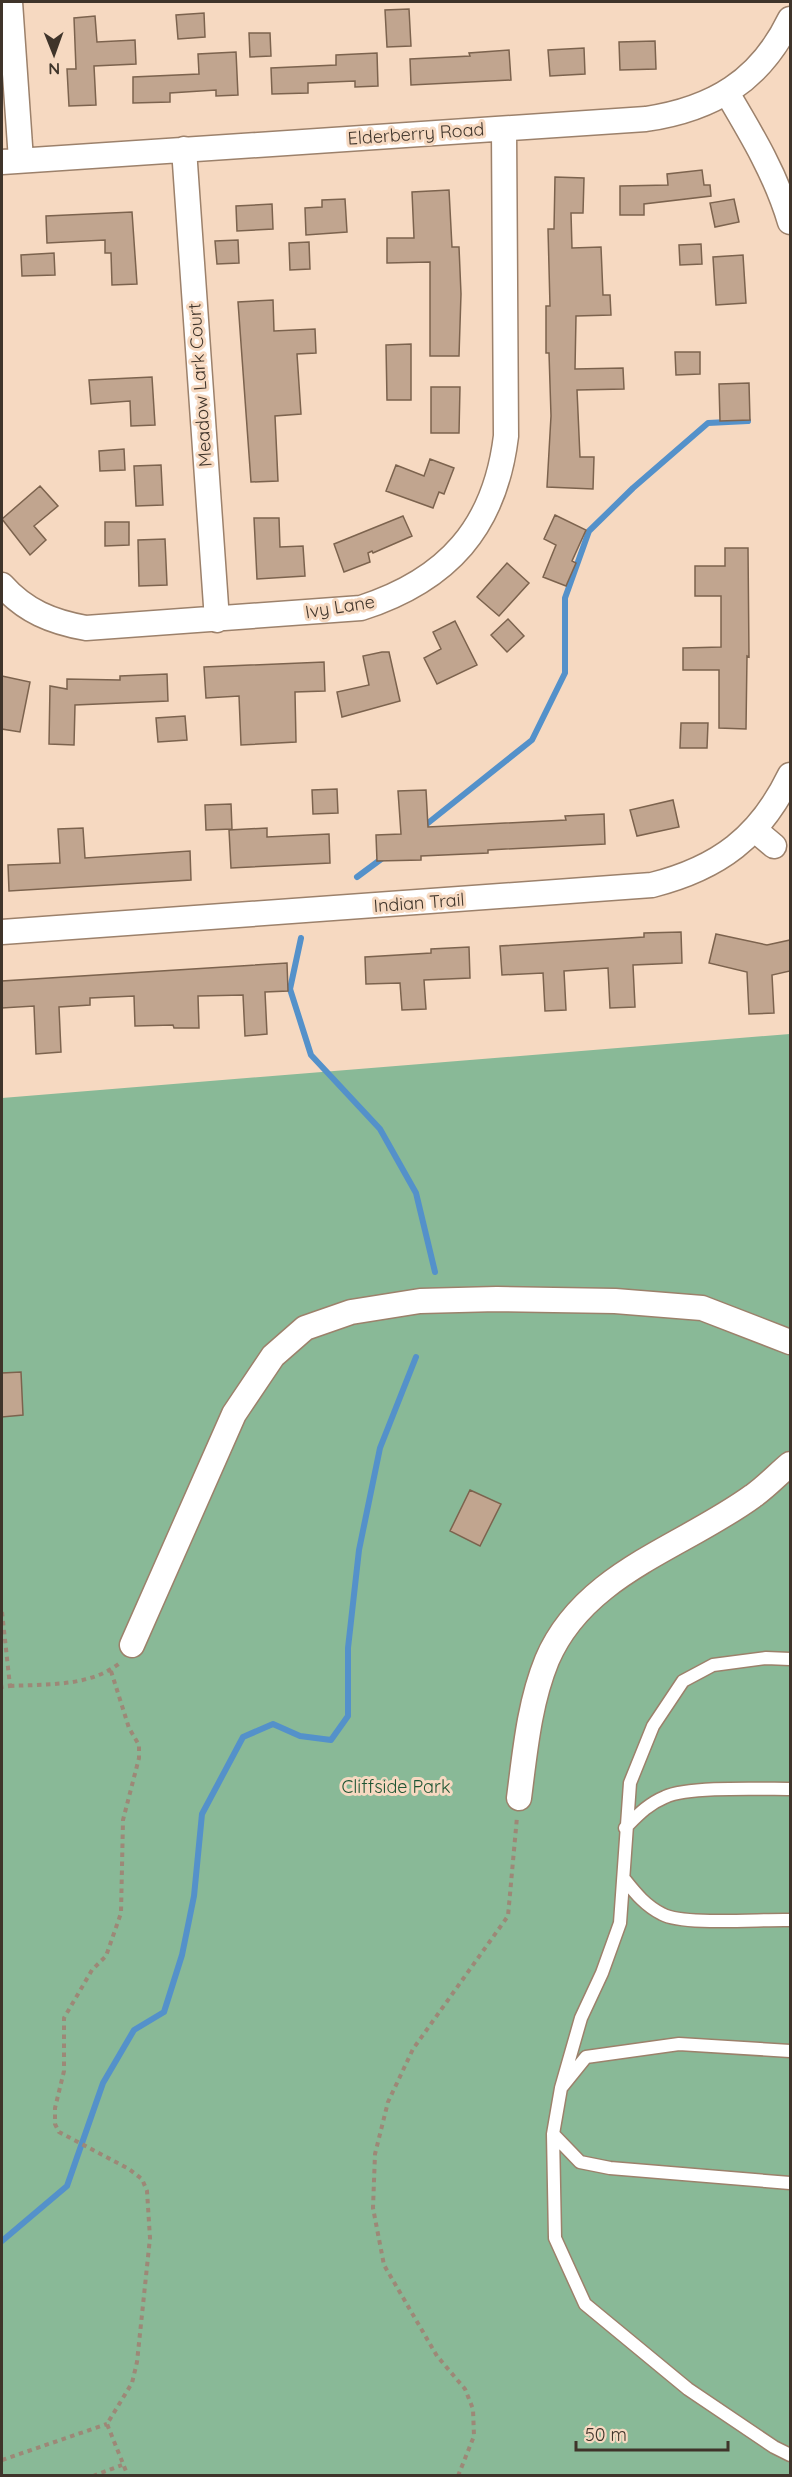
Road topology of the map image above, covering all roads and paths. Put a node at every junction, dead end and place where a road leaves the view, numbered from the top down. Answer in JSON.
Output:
{"nodes":[{"id":1,"x":10,"y":2,"type":"edge"},
{"id":2,"x":790,"y":19,"type":"edge"},
{"id":3,"x":727,"y":93,"type":"junction"},
{"id":4,"x":504,"y":129,"type":"junction"},
{"id":5,"x":184,"y":149,"type":"junction"},
{"id":6,"x":11,"y":161,"type":"edge"},
{"id":7,"x":790,"y":222,"type":"edge"},
{"id":8,"x":2,"y":585,"type":"edge"},
{"id":9,"x":217,"y":620,"type":"junction"},
{"id":10,"x":790,"y":775,"type":"edge"},
{"id":11,"x":755,"y":830,"type":"junction"},
{"id":12,"x":774,"y":846,"type":"dead end"},
{"id":13,"x":2,"y":932,"type":"edge"},
{"id":14,"x":790,"y":1342,"type":"edge"},
{"id":15,"x":790,"y":1464,"type":"edge"},
{"id":16,"x":2,"y":1612,"type":"edge"},
{"id":17,"x":132,"y":1645,"type":"joint"},
{"id":18,"x":790,"y":1659,"type":"edge"},
{"id":19,"x":111,"y":1671,"type":"junction"},
{"id":20,"x":10,"y":1686,"type":"junction"},
{"id":21,"x":2,"y":1687,"type":"edge"},
{"id":22,"x":790,"y":1790,"type":"edge"},
{"id":23,"x":519,"y":1798,"type":"joint"},
{"id":24,"x":625,"y":1828,"type":"junction"},
{"id":25,"x":625,"y":1880,"type":"junction"},
{"id":26,"x":790,"y":1920,"type":"edge"},
{"id":27,"x":790,"y":2051,"type":"edge"},
{"id":28,"x":561,"y":2088,"type":"junction"},
{"id":29,"x":553,"y":2134,"type":"junction"},
{"id":30,"x":790,"y":2183,"type":"edge"},
{"id":31,"x":107,"y":2424,"type":"junction"},
{"id":32,"x":790,"y":2455,"type":"edge"},
{"id":33,"x":2,"y":2460,"type":"edge"},
{"id":34,"x":122,"y":2465,"type":"junction"},
{"id":35,"x":93,"y":2475,"type":"edge"},
{"id":36,"x":128,"y":2475,"type":"edge"},
{"id":37,"x":458,"y":2475,"type":"edge"}],
"edges":[{"from":1,"to":6,"type":"street"},
{"from":2,"to":3,"type":"street","name":"Elderberry Road"},
{"from":3,"to":4,"type":"street","name":"Elderberry Road"},
{"from":3,"to":7,"type":"street"},
{"from":4,"to":5,"type":"street","name":"Elderberry Road"},
{"from":4,"to":9,"type":"street","name":"Ivy Lane"},
{"from":5,"to":6,"type":"street","name":"Elderberry Road"},
{"from":5,"to":9,"type":"street","name":"Meadow Lark Court"},
{"from":8,"to":9,"type":"street","name":"Ivy Lane"},
{"from":10,"to":11,"type":"street","name":"Indian Trail"},
{"from":11,"to":12,"type":"street"},
{"from":11,"to":13,"type":"street","name":"Indian Trail"},
{"from":14,"to":17,"type":"street"},
{"from":15,"to":23,"type":"street"},
{"from":16,"to":20,"type":"path"},
{"from":17,"to":19,"type":"path"},
{"from":18,"to":24,"type":"lane"},
{"from":19,"to":20,"type":"path"},
{"from":19,"to":31,"type":"path"},
{"from":20,"to":21,"type":"path"},
{"from":22,"to":24,"type":"lane"},
{"from":23,"to":37,"type":"path"},
{"from":24,"to":25,"type":"lane"},
{"from":25,"to":26,"type":"lane"},
{"from":25,"to":28,"type":"lane"},
{"from":27,"to":28,"type":"lane"},
{"from":28,"to":29,"type":"lane"},
{"from":29,"to":30,"type":"lane"},
{"from":29,"to":32,"type":"lane"},
{"from":31,"to":33,"type":"path"},
{"from":31,"to":34,"type":"path"},
{"from":34,"to":35,"type":"path"},
{"from":34,"to":36,"type":"path"}]}
